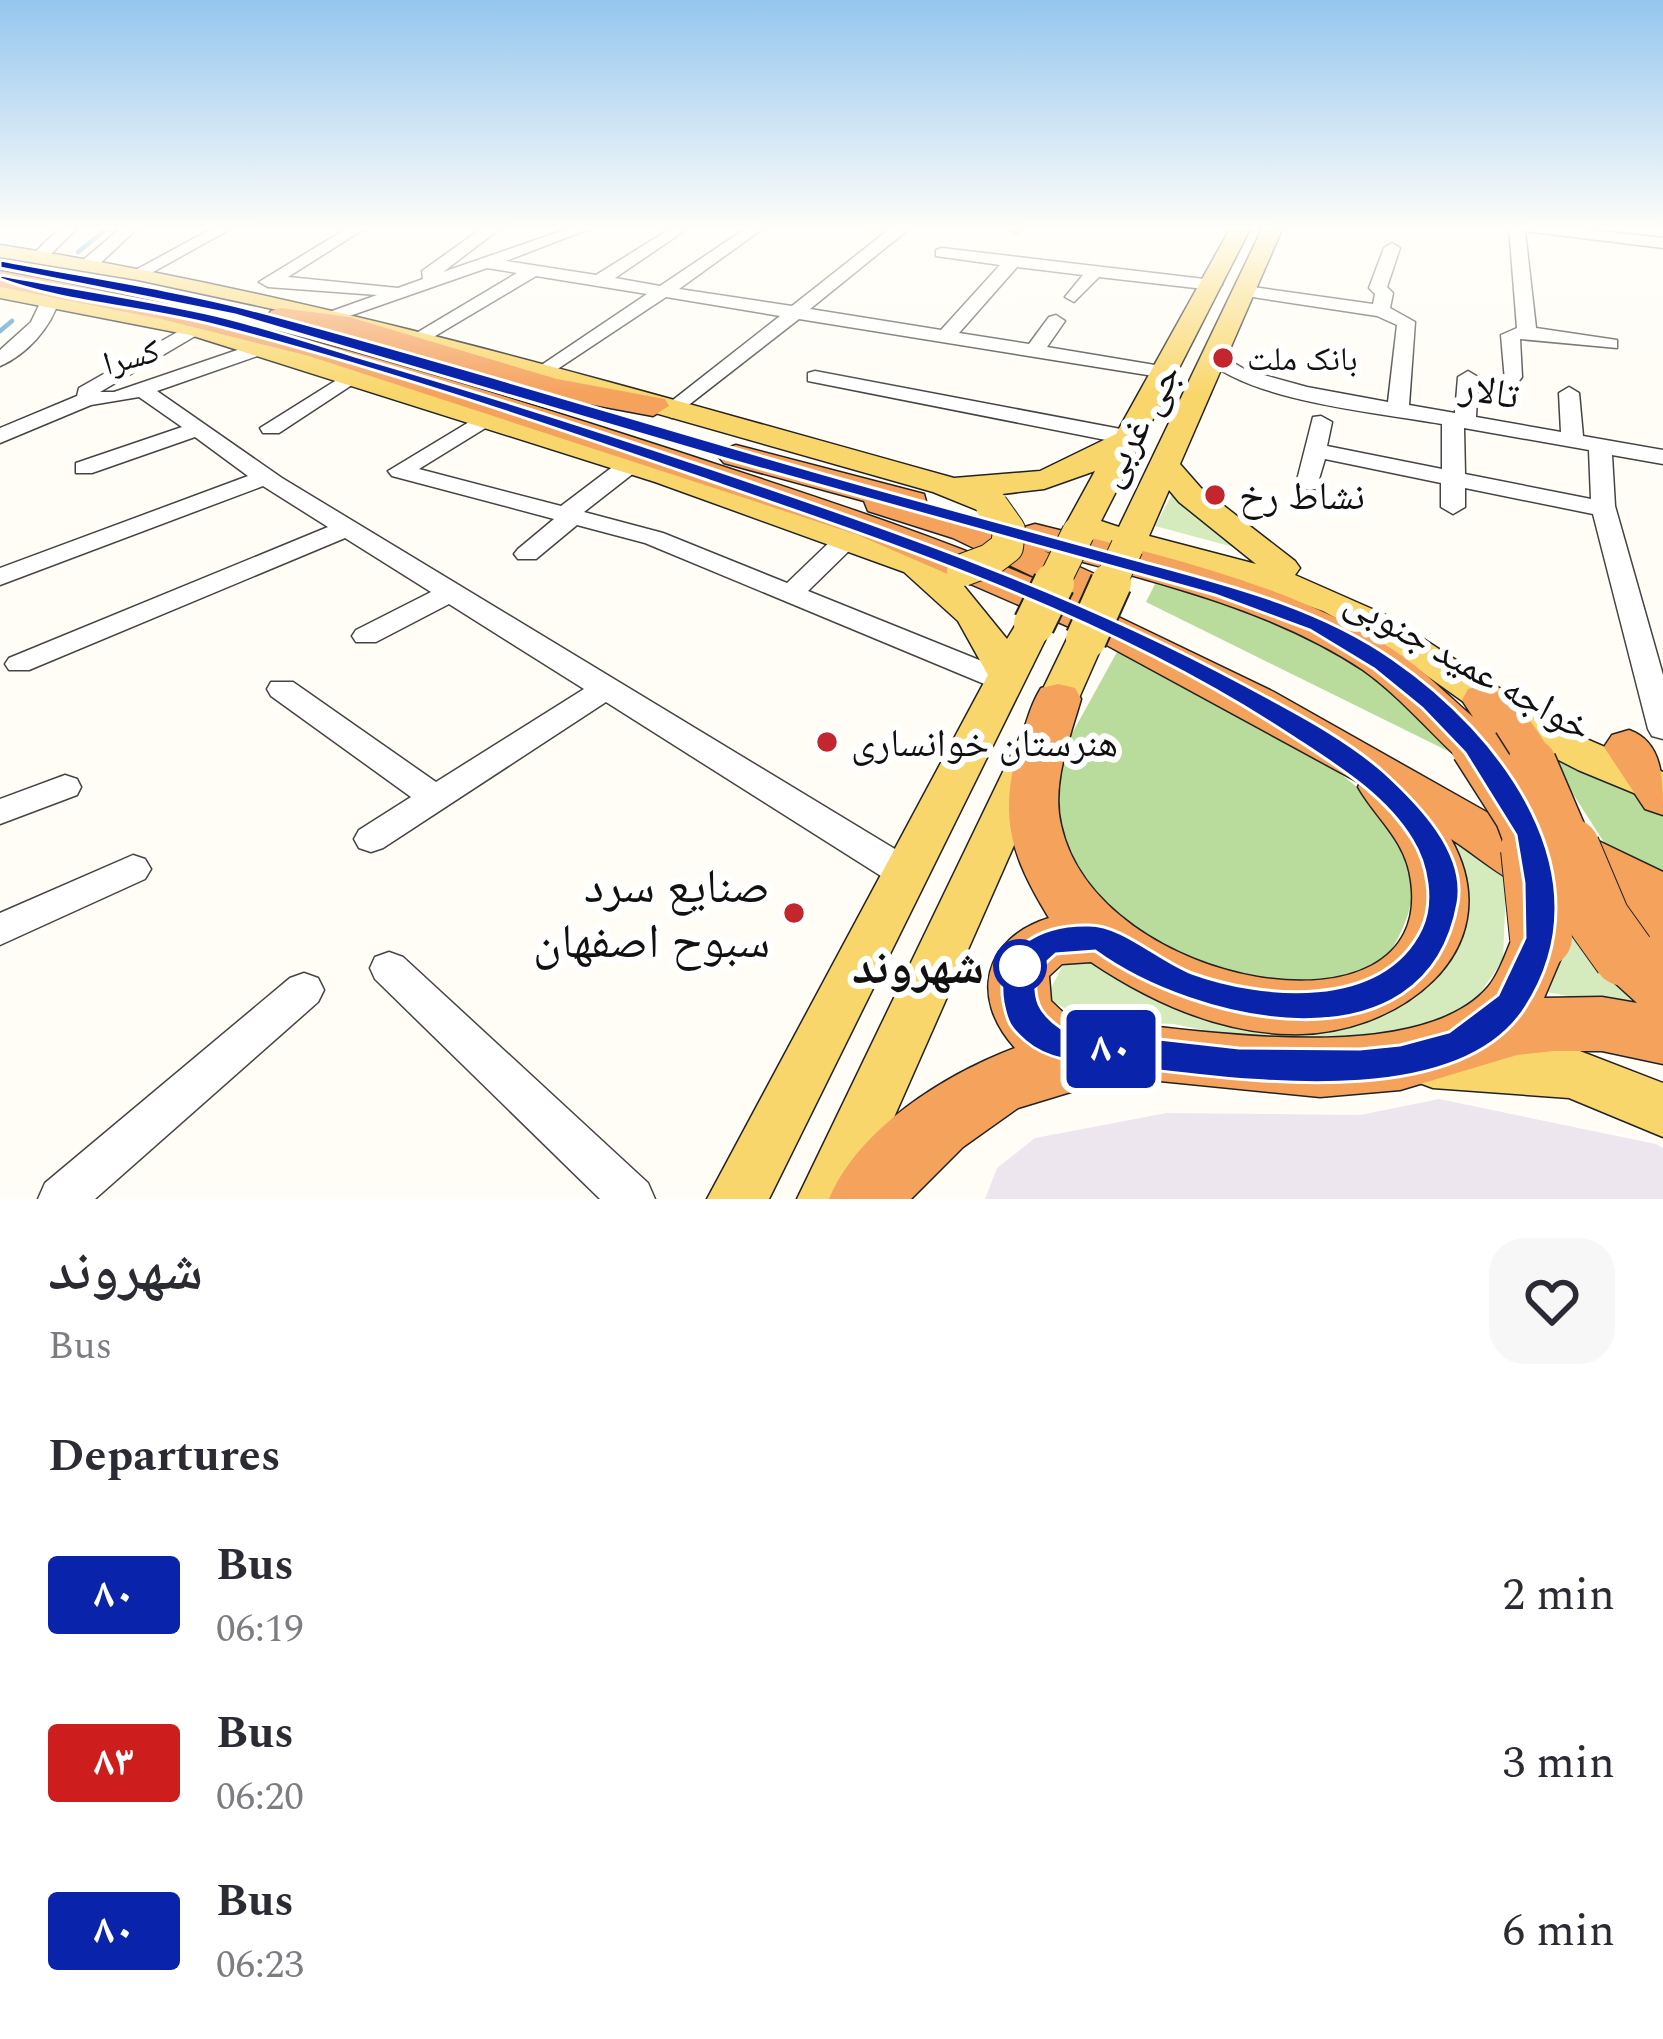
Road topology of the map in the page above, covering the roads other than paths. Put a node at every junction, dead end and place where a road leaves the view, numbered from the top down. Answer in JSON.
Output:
{"nodes":[{"id":1,"x":166,"y":283,"type":"edge"},
{"id":2,"x":270,"y":283,"type":"edge"},
{"id":3,"x":424,"y":283,"type":"edge"},
{"id":4,"x":441,"y":283,"type":"edge"},
{"id":5,"x":503,"y":283,"type":"edge"},
{"id":6,"x":617,"y":283,"type":"edge"},
{"id":7,"x":678,"y":283,"type":"edge"},
{"id":8,"x":829,"y":283,"type":"edge"},
{"id":9,"x":993,"y":283,"type":"edge"},
{"id":10,"x":1085,"y":283,"type":"edge"},
{"id":11,"x":1196,"y":283,"type":"edge"},
{"id":12,"x":1249,"y":283,"type":"edge"},
{"id":13,"x":1380,"y":283,"type":"edge"},
{"id":14,"x":1522,"y":283,"type":"edge"},
{"id":15,"x":1,"y":285,"type":"edge"},
{"id":16,"x":1213,"y":285,"type":"joint"},
{"id":17,"x":667,"y":291,"type":"junction"},
{"id":18,"x":1246,"y":291,"type":"junction"},
{"id":19,"x":411,"y":294,"type":"junction"},
{"id":20,"x":1074,"y":297,"type":"dead end"},
{"id":21,"x":50,"y":299,"type":"junction"},
{"id":22,"x":233,"y":307,"type":"junction"},
{"id":23,"x":794,"y":310,"type":"junction"},
{"id":24,"x":1381,"y":311,"type":"junction"},
{"id":25,"x":338,"y":316,"type":"junction"},
{"id":26,"x":1056,"y":321,"type":"dead end"},
{"id":27,"x":366,"y":323,"type":"junction"},
{"id":28,"x":1527,"y":332,"type":"junction"},
{"id":29,"x":947,"y":335,"type":"junction"},
{"id":30,"x":420,"y":339,"type":"junction"},
{"id":31,"x":1610,"y":344,"type":"dead end"},
{"id":32,"x":259,"y":349,"type":"junction"},
{"id":33,"x":1035,"y":350,"type":"junction"},
{"id":34,"x":1215,"y":358,"type":"junction"},
{"id":35,"x":0,"y":360,"type":"edge"},
{"id":36,"x":890,"y":369,"type":"dead end"},
{"id":37,"x":1166,"y":372,"type":"junction"},
{"id":38,"x":541,"y":374,"type":"junction"},
{"id":39,"x":351,"y":377,"type":"junction"},
{"id":40,"x":815,"y":377,"type":"dead end"},
{"id":41,"x":1468,"y":377,"type":"dead end"},
{"id":42,"x":1512,"y":377,"type":"dead end"},
{"id":43,"x":1313,"y":388,"type":"junction"},
{"id":44,"x":1200,"y":389,"type":"junction"},
{"id":45,"x":143,"y":390,"type":"junction"},
{"id":46,"x":863,"y":391,"type":"junction"},
{"id":47,"x":1569,"y":393,"type":"dead end"},
{"id":48,"x":88,"y":399,"type":"junction"},
{"id":49,"x":662,"y":409,"type":"junction"},
{"id":50,"x":1398,"y":410,"type":"junction"},
{"id":51,"x":992,"y":412,"type":"junction"},
{"id":52,"x":484,"y":418,"type":"junction"},
{"id":53,"x":1459,"y":421,"type":"junction"},
{"id":54,"x":1321,"y":422,"type":"dead end"},
{"id":55,"x":271,"y":428,"type":"dead end"},
{"id":56,"x":198,"y":429,"type":"junction"},
{"id":57,"x":976,"y":435,"type":"dead end"},
{"id":58,"x":1129,"y":435,"type":"junction"},
{"id":59,"x":0,"y":436,"type":"edge"},
{"id":60,"x":1571,"y":441,"type":"junction"},
{"id":61,"x":1600,"y":446,"type":"junction"},
{"id":62,"x":1317,"y":451,"type":"junction"},
{"id":63,"x":736,"y":456,"type":"junction"},
{"id":64,"x":1663,"y":457,"type":"edge"},
{"id":65,"x":625,"y":462,"type":"junction"},
{"id":66,"x":1166,"y":466,"type":"junction"},
{"id":67,"x":84,"y":468,"type":"dead end"},
{"id":68,"x":266,"y":477,"type":"junction"},
{"id":69,"x":1451,"y":480,"type":"junction"},
{"id":70,"x":1308,"y":484,"type":"dead end"},
{"id":71,"x":944,"y":485,"type":"junction"},
{"id":72,"x":1453,"y":507,"type":"dead end"},
{"id":73,"x":1604,"y":509,"type":"junction"},
{"id":74,"x":570,"y":514,"type":"junction"},
{"id":75,"x":1082,"y":524,"type":"junction"},
{"id":76,"x":347,"y":528,"type":"junction"},
{"id":77,"x":1131,"y":539,"type":"junction"},
{"id":78,"x":843,"y":543,"type":"junction"},
{"id":79,"x":527,"y":554,"type":"dead end"},
{"id":80,"x":914,"y":564,"type":"junction"},
{"id":81,"x":1283,"y":568,"type":"junction"},
{"id":82,"x":0,"y":577,"type":"edge"},
{"id":83,"x":451,"y":592,"type":"junction"},
{"id":84,"x":791,"y":592,"type":"junction"},
{"id":85,"x":366,"y":636,"type":"dead end"},
{"id":86,"x":1172,"y":641,"type":"junction"},
{"id":87,"x":1654,"y":662,"type":"edge"},
{"id":88,"x":20,"y":664,"type":"dead end"},
{"id":89,"x":1005,"y":678,"type":"junction"},
{"id":90,"x":607,"y":688,"type":"junction"},
{"id":91,"x":282,"y":689,"type":"dead end"},
{"id":92,"x":1058,"y":699,"type":"junction"},
{"id":93,"x":1268,"y":709,"type":"junction"},
{"id":94,"x":1453,"y":753,"type":"junction"},
{"id":95,"x":1656,"y":767,"type":"edge"},
{"id":96,"x":65,"y":787,"type":"dead end"},
{"id":97,"x":435,"y":798,"type":"junction"},
{"id":98,"x":0,"y":812,"type":"edge"},
{"id":99,"x":370,"y":839,"type":"dead end"},
{"id":100,"x":133,"y":869,"type":"dead end"},
{"id":101,"x":904,"y":873,"type":"junction"},
{"id":102,"x":1663,"y":898,"type":"edge"},
{"id":103,"x":0,"y":930,"type":"edge"},
{"id":104,"x":1100,"y":937,"type":"junction"},
{"id":105,"x":1653,"y":960,"type":"edge"},
{"id":106,"x":389,"y":968,"type":"dead end"},
{"id":107,"x":304,"y":990,"type":"dead end"},
{"id":108,"x":1663,"y":1036,"type":"edge"},
{"id":109,"x":1429,"y":1053,"type":"junction"},
{"id":110,"x":1147,"y":1054,"type":"junction"},
{"id":111,"x":1663,"y":1110,"type":"edge"},
{"id":112,"x":62,"y":1199,"type":"edge"},
{"id":113,"x":632,"y":1199,"type":"edge"},
{"id":114,"x":737,"y":1199,"type":"edge"},
{"id":115,"x":827,"y":1199,"type":"edge"},
{"id":116,"x":864,"y":1199,"type":"edge"}],
"edges":[{"from":1,"to":22,"type":"main road"},
{"from":2,"to":22,"type":"street"},
{"from":3,"to":19,"type":"street"},
{"from":4,"to":19,"type":"street"},
{"from":5,"to":30,"type":"street"},
{"from":6,"to":17,"type":"street"},
{"from":7,"to":17,"type":"street"},
{"from":8,"to":23,"type":"street"},
{"from":9,"to":29,"type":"street"},
{"from":10,"to":20,"type":"street"},
{"from":11,"to":16,"type":"street"},
{"from":12,"to":18,"type":"main road","name":"جی غربی"},
{"from":13,"to":24,"type":"street"},
{"from":14,"to":28,"type":"street"},
{"from":15,"to":21,"type":"main road"},
{"from":15,"to":22,"type":"highway"},
{"from":16,"to":37,"type":"main road","name":"جی غربی"},
{"from":17,"to":23,"type":"street"},
{"from":17,"to":38,"type":"street"},
{"from":18,"to":24,"type":"street"},
{"from":18,"to":34,"type":"main road","name":"جی غربی"},
{"from":19,"to":22,"type":"street"},
{"from":19,"to":25,"type":"street"},
{"from":19,"to":27,"type":"street"},
{"from":21,"to":22,"type":"main road"},
{"from":21,"to":35,"type":"street"},
{"from":22,"to":25,"type":"main road"},
{"from":22,"to":32,"type":"main road"},
{"from":22,"to":48,"type":"street"},
{"from":22,"to":49,"type":"highway"},
{"from":22,"to":63,"type":"highway"},
{"from":22,"to":65,"type":"highway"},
{"from":22,"to":86,"type":"highway"},
{"from":23,"to":29,"type":"street"},
{"from":23,"to":49,"type":"street"},
{"from":24,"to":50,"type":"street"},
{"from":25,"to":27,"type":"main road"},
{"from":26,"to":33,"type":"street"},
{"from":27,"to":30,"type":"main road"},
{"from":28,"to":31,"type":"street"},
{"from":28,"to":42,"type":"street"},
{"from":29,"to":33,"type":"street"},
{"from":30,"to":38,"type":"main road"},
{"from":32,"to":39,"type":"main road"},
{"from":32,"to":45,"type":"street","name":"کسرا"},
{"from":33,"to":37,"type":"street"},
{"from":34,"to":43,"type":"street"},
{"from":34,"to":44,"type":"main road","name":"جی غربی"},
{"from":36,"to":46,"type":"street"},
{"from":37,"to":58,"type":"main road","name":"جی غربی"},
{"from":38,"to":49,"type":"main road"},
{"from":39,"to":52,"type":"main road"},
{"from":39,"to":55,"type":"street"},
{"from":40,"to":46,"type":"street"},
{"from":41,"to":53,"type":"street"},
{"from":43,"to":44,"type":"street"},
{"from":43,"to":50,"type":"street","name":"تالار"},
{"from":44,"to":66,"type":"main road","name":"جی غربی"},
{"from":45,"to":48,"type":"street","name":"کسرا"},
{"from":45,"to":56,"type":"street"},
{"from":46,"to":51,"type":"street"},
{"from":47,"to":60,"type":"street"},
{"from":48,"to":59,"type":"street"},
{"from":49,"to":71,"type":"main road"},
{"from":50,"to":53,"type":"street","name":"تالار"},
{"from":51,"to":57,"type":"street"},
{"from":51,"to":58,"type":"street"},
{"from":52,"to":65,"type":"main road"},
{"from":52,"to":74,"type":"street"},
{"from":53,"to":60,"type":"street","name":"تالار"},
{"from":53,"to":69,"type":"street"},
{"from":54,"to":62,"type":"street"},
{"from":56,"to":67,"type":"street"},
{"from":56,"to":68,"type":"street"},
{"from":58,"to":71,"type":"main road"},
{"from":58,"to":75,"type":"main road","name":"جی غربی"},
{"from":60,"to":61,"type":"street","name":"تالار"},
{"from":61,"to":64,"type":"street","name":"تالار"},
{"from":61,"to":73,"type":"street"},
{"from":62,"to":69,"type":"street"},
{"from":62,"to":70,"type":"street"},
{"from":63,"to":86,"type":"highway"},
{"from":63,"to":94,"type":"highway"},
{"from":65,"to":74,"type":"street"},
{"from":65,"to":78,"type":"main road"},
{"from":66,"to":77,"type":"main road","name":"جی غربی"},
{"from":66,"to":81,"type":"main road"},
{"from":68,"to":76,"type":"street"},
{"from":68,"to":82,"type":"street"},
{"from":69,"to":72,"type":"street"},
{"from":69,"to":73,"type":"street"},
{"from":71,"to":80,"type":"main road","bridge":true},
{"from":73,"to":87,"type":"street"},
{"from":74,"to":79,"type":"street"},
{"from":74,"to":84,"type":"street"},
{"from":75,"to":77,"type":"main road"},
{"from":75,"to":89,"type":"main road","name":"جی غربی","bridge":true},
{"from":76,"to":83,"type":"street"},
{"from":76,"to":88,"type":"street"},
{"from":77,"to":81,"type":"main road","name":"خواجه عمید جنوبی"},
{"from":77,"to":92,"type":"main road","name":"جی غربی","bridge":true},
{"from":77,"to":94,"type":"main road","name":"خواجه عمید جنوبی"},
{"from":78,"to":80,"type":"main road"},
{"from":78,"to":84,"type":"street"},
{"from":80,"to":89,"type":"main road"},
{"from":81,"to":95,"type":"main road","name":"خواجه عمید جنوبی"},
{"from":83,"to":85,"type":"street"},
{"from":83,"to":90,"type":"street"},
{"from":84,"to":89,"type":"street"},
{"from":86,"to":93,"type":"highway"},
{"from":86,"to":94,"type":"highway"},
{"from":87,"to":95,"type":"street"},
{"from":89,"to":101,"type":"main road","name":"جی غربی"},
{"from":90,"to":97,"type":"street"},
{"from":90,"to":101,"type":"street"},
{"from":91,"to":97,"type":"street"},
{"from":92,"to":104,"type":"highway"},
{"from":92,"to":115,"type":"main road"},
{"from":93,"to":94,"type":"highway"},
{"from":93,"to":104,"type":"highway"},
{"from":94,"to":95,"type":"main road","name":"خواجه عمید جنوبی"},
{"from":94,"to":102,"type":"highway"},
{"from":94,"to":105,"type":"highway"},
{"from":94,"to":105,"type":"highway","bridge":true},
{"from":94,"to":109,"type":"highway","bridge":true},
{"from":96,"to":98,"type":"street"},
{"from":97,"to":99,"type":"street"},
{"from":100,"to":103,"type":"street"},
{"from":101,"to":114,"type":"main road","name":"جی غربی"},
{"from":104,"to":110,"type":"highway"},
{"from":106,"to":113,"type":"street"},
{"from":107,"to":112,"type":"street"},
{"from":108,"to":109,"type":"highway"},
{"from":109,"to":110,"type":"highway"},
{"from":109,"to":111,"type":"main road"},
{"from":110,"to":116,"type":"highway"}]}
